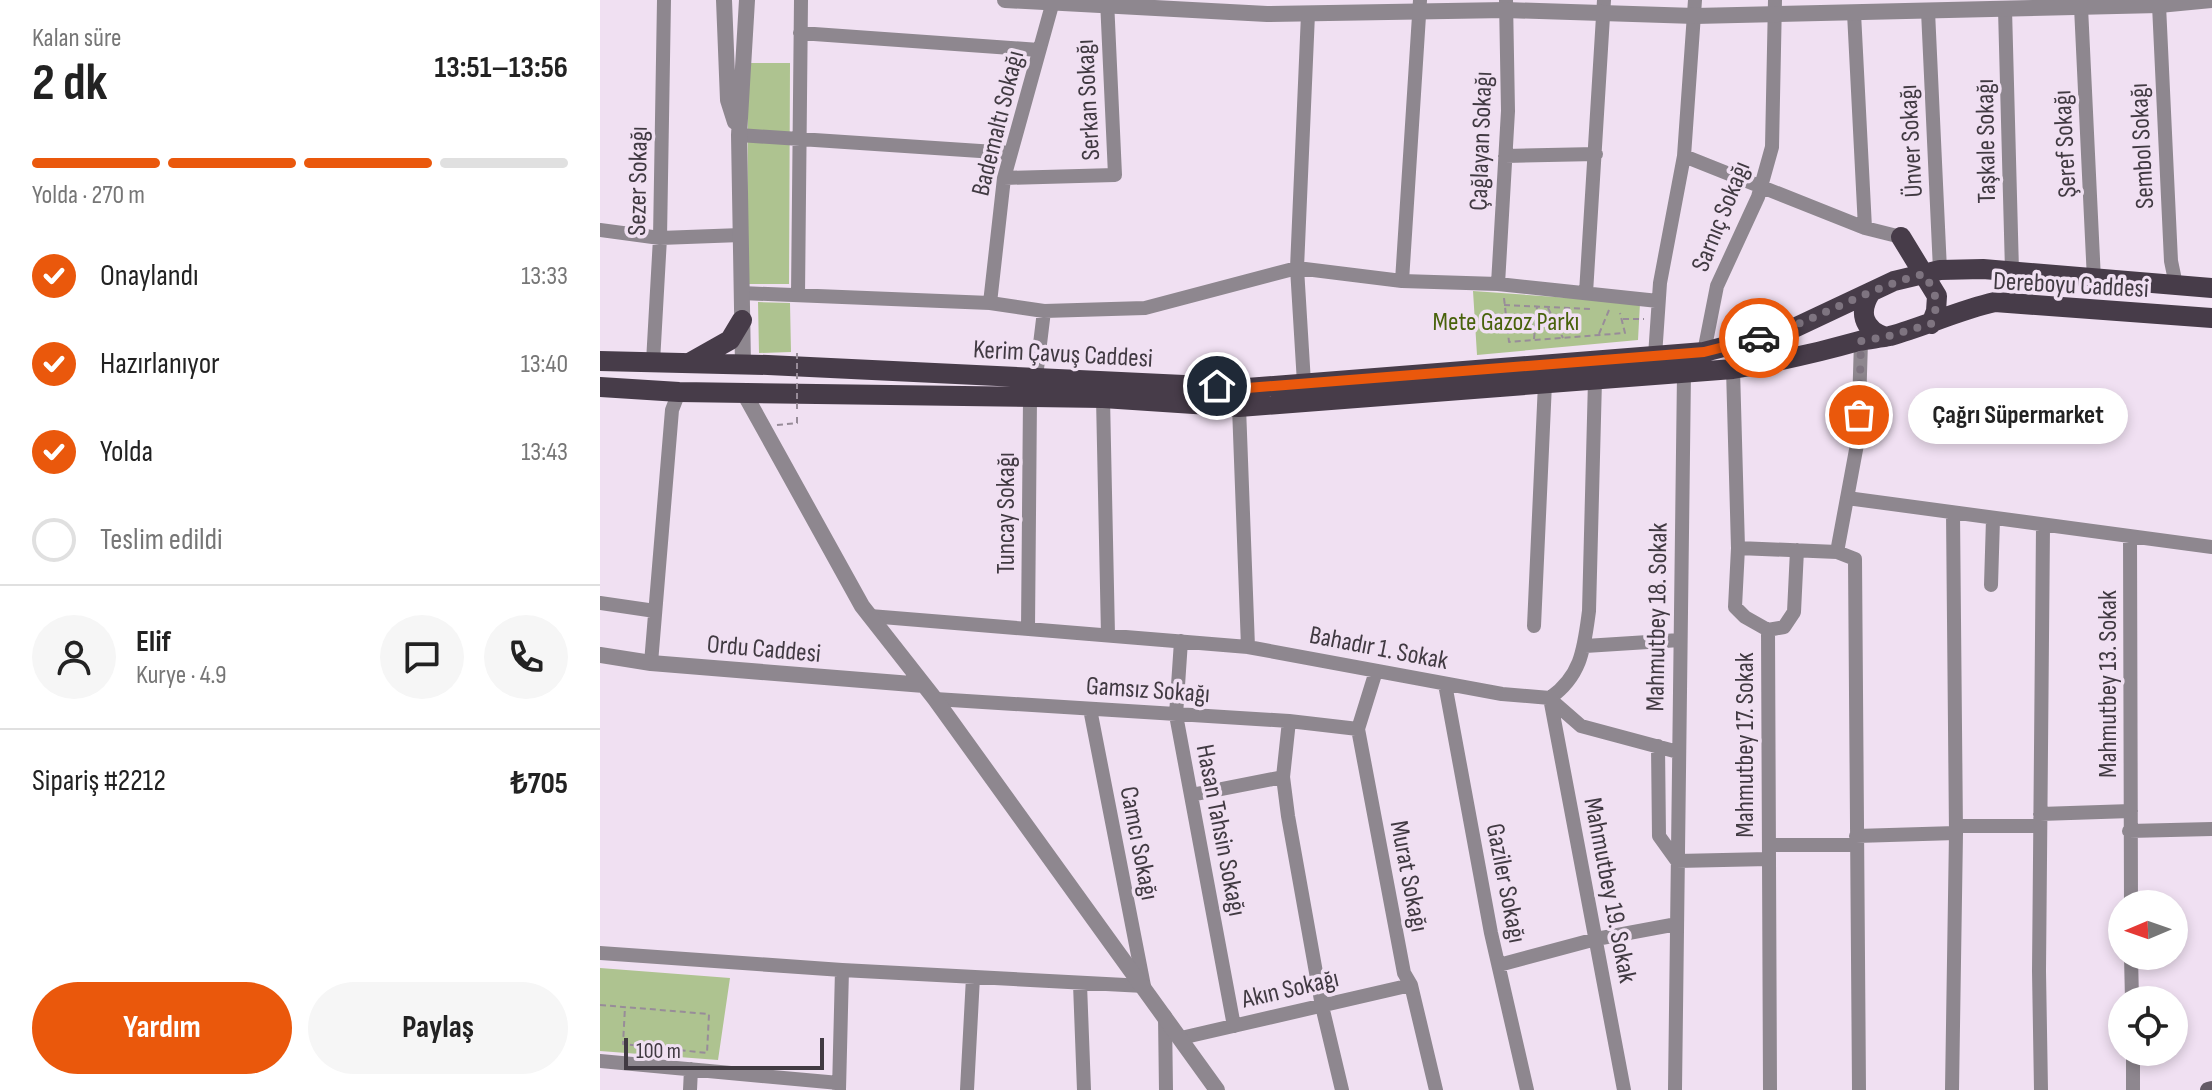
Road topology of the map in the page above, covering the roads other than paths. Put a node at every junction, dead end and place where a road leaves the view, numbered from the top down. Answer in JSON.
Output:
{"nodes":[{"id":1,"x":664,"y":0,"type":"edge"},
{"id":2,"x":724,"y":0,"type":"edge"},
{"id":3,"x":801,"y":0,"type":"edge"},
{"id":4,"x":1005,"y":0,"type":"edge"},
{"id":5,"x":1025,"y":0,"type":"edge"},
{"id":6,"x":2212,"y":0,"type":"edge"},
{"id":7,"x":1107,"y":4,"type":"edge"},
{"id":8,"x":1052,"y":5,"type":"junction"},
{"id":9,"x":1506,"y":5,"type":"edge"},
{"id":10,"x":2159,"y":5,"type":"junction"},
{"id":11,"x":748,"y":6,"type":"edge"},
{"id":12,"x":1203,"y":6,"type":"edge"},
{"id":13,"x":1342,"y":6,"type":"edge"},
{"id":14,"x":1420,"y":6,"type":"edge"},
{"id":15,"x":1604,"y":7,"type":"edge"},
{"id":16,"x":1775,"y":7,"type":"edge"},
{"id":17,"x":2081,"y":7,"type":"junction"},
{"id":18,"x":1695,"y":8,"type":"edge"},
{"id":19,"x":2005,"y":9,"type":"junction"},
{"id":20,"x":1928,"y":11,"type":"junction"},
{"id":21,"x":1854,"y":13,"type":"junction"},
{"id":22,"x":1308,"y":14,"type":"junction"},
{"id":23,"x":800,"y":33,"type":"junction"},
{"id":24,"x":1039,"y":50,"type":"junction"},
{"id":25,"x":739,"y":135,"type":"junction"},
{"id":26,"x":800,"y":138,"type":"junction"},
{"id":27,"x":1010,"y":153,"type":"junction"},
{"id":28,"x":1596,"y":154,"type":"junction"},
{"id":29,"x":1505,"y":156,"type":"junction"},
{"id":30,"x":1684,"y":156,"type":"junction"},
{"id":31,"x":1004,"y":178,"type":"junction"},
{"id":32,"x":1761,"y":187,"type":"junction"},
{"id":33,"x":1865,"y":228,"type":"junction"},
{"id":34,"x":600,"y":230,"type":"edge"},
{"id":35,"x":741,"y":235,"type":"junction"},
{"id":36,"x":1901,"y":237,"type":"junction"},
{"id":37,"x":660,"y":238,"type":"junction"},
{"id":38,"x":1297,"y":268,"type":"junction"},
{"id":39,"x":2012,"y":271,"type":"junction"},
{"id":40,"x":1932,"y":272,"type":"junction"},
{"id":41,"x":2094,"y":280,"type":"junction"},
{"id":42,"x":1402,"y":281,"type":"junction"},
{"id":43,"x":1894,"y":281,"type":"junction"},
{"id":44,"x":1500,"y":284,"type":"junction"},
{"id":45,"x":2176,"y":285,"type":"junction"},
{"id":46,"x":2212,"y":288,"type":"edge"},
{"id":47,"x":1871,"y":292,"type":"junction"},
{"id":48,"x":741,"y":293,"type":"junction"},
{"id":49,"x":1586,"y":293,"type":"junction"},
{"id":50,"x":798,"y":295,"type":"junction"},
{"id":51,"x":1658,"y":301,"type":"junction"},
{"id":52,"x":990,"y":303,"type":"junction"},
{"id":53,"x":1044,"y":311,"type":"junction"},
{"id":54,"x":2212,"y":318,"type":"edge"},
{"id":55,"x":742,"y":320,"type":"junction"},
{"id":56,"x":1931,"y":324,"type":"junction"},
{"id":57,"x":1885,"y":337,"type":"junction"},
{"id":58,"x":1861,"y":341,"type":"junction"},
{"id":59,"x":1704,"y":352,"type":"junction"},
{"id":60,"x":1655,"y":356,"type":"junction"},
{"id":61,"x":600,"y":361,"type":"edge"},
{"id":62,"x":653,"y":362,"type":"junction"},
{"id":63,"x":687,"y":364,"type":"junction"},
{"id":64,"x":743,"y":365,"type":"junction"},
{"id":65,"x":1733,"y":369,"type":"junction"},
{"id":66,"x":1684,"y":373,"type":"junction"},
{"id":67,"x":1036,"y":377,"type":"junction"},
{"id":68,"x":1595,"y":380,"type":"junction"},
{"id":69,"x":1304,"y":383,"type":"junction"},
{"id":70,"x":1545,"y":383,"type":"junction"},
{"id":71,"x":600,"y":387,"type":"edge"},
{"id":72,"x":679,"y":392,"type":"junction"},
{"id":73,"x":744,"y":393,"type":"junction"},
{"id":74,"x":1030,"y":398,"type":"junction"},
{"id":75,"x":1103,"y":398,"type":"junction"},
{"id":76,"x":1239,"y":407,"type":"junction"},
{"id":77,"x":1847,"y":498,"type":"junction"},
{"id":78,"x":1953,"y":513,"type":"junction"},
{"id":79,"x":1993,"y":519,"type":"junction"},
{"id":80,"x":2043,"y":526,"type":"junction"},
{"id":81,"x":2130,"y":536,"type":"junction"},
{"id":82,"x":2212,"y":547,"type":"edge"},
{"id":83,"x":1738,"y":548,"type":"junction"},
{"id":84,"x":1797,"y":550,"type":"junction"},
{"id":85,"x":1837,"y":552,"type":"junction"},
{"id":86,"x":1991,"y":585,"type":"dead end"},
{"id":87,"x":600,"y":603,"type":"edge"},
{"id":88,"x":655,"y":611,"type":"junction"},
{"id":89,"x":870,"y":616,"type":"junction"},
{"id":90,"x":1534,"y":626,"type":"dead end"},
{"id":91,"x":1028,"y":629,"type":"junction"},
{"id":92,"x":1768,"y":630,"type":"junction"},
{"id":93,"x":1108,"y":635,"type":"junction"},
{"id":94,"x":1680,"y":640,"type":"junction"},
{"id":95,"x":1181,"y":641,"type":"junction"},
{"id":96,"x":1585,"y":646,"type":"junction"},
{"id":97,"x":1248,"y":647,"type":"junction"},
{"id":98,"x":600,"y":655,"type":"edge"},
{"id":99,"x":651,"y":663,"type":"junction"},
{"id":100,"x":1376,"y":671,"type":"junction"},
{"id":101,"x":1445,"y":684,"type":"junction"},
{"id":102,"x":924,"y":685,"type":"junction"},
{"id":103,"x":1550,"y":698,"type":"junction"},
{"id":104,"x":935,"y":699,"type":"junction"},
{"id":105,"x":1090,"y":709,"type":"junction"},
{"id":106,"x":1176,"y":715,"type":"junction"},
{"id":107,"x":1289,"y":721,"type":"junction"},
{"id":108,"x":1358,"y":729,"type":"junction"},
{"id":109,"x":1658,"y":746,"type":"junction"},
{"id":110,"x":1678,"y":752,"type":"junction"},
{"id":111,"x":1283,"y":777,"type":"junction"},
{"id":112,"x":1191,"y":795,"type":"junction"},
{"id":113,"x":2131,"y":811,"type":"junction"},
{"id":114,"x":2040,"y":820,"type":"junction"},
{"id":115,"x":2212,"y":829,"type":"edge"},
{"id":116,"x":1956,"y":830,"type":"junction"},
{"id":117,"x":2129,"y":831,"type":"junction"},
{"id":118,"x":1856,"y":840,"type":"junction"},
{"id":119,"x":1769,"y":852,"type":"junction"},
{"id":120,"x":1677,"y":861,"type":"junction"},
{"id":121,"x":2131,"y":890,"type":"edge"},
{"id":122,"x":1677,"y":924,"type":"junction"},
{"id":123,"x":1596,"y":939,"type":"junction"},
{"id":124,"x":600,"y":953,"type":"edge"},
{"id":125,"x":1499,"y":965,"type":"junction"},
{"id":126,"x":842,"y":970,"type":"junction"},
{"id":127,"x":973,"y":977,"type":"junction"},
{"id":128,"x":1080,"y":984,"type":"junction"},
{"id":129,"x":1411,"y":985,"type":"junction"},
{"id":130,"x":1144,"y":986,"type":"junction"},
{"id":131,"x":1322,"y":1006,"type":"junction"},
{"id":132,"x":1165,"y":1016,"type":"junction"},
{"id":133,"x":1234,"y":1026,"type":"junction"},
{"id":134,"x":1181,"y":1038,"type":"junction"},
{"id":135,"x":600,"y":1061,"type":"edge"},
{"id":136,"x":2133,"y":1066,"type":"edge"},
{"id":137,"x":691,"y":1069,"type":"junction"},
{"id":138,"x":839,"y":1087,"type":"edge"},
{"id":139,"x":690,"y":1090,"type":"edge"},
{"id":140,"x":967,"y":1090,"type":"edge"},
{"id":141,"x":1084,"y":1090,"type":"edge"},
{"id":142,"x":1166,"y":1090,"type":"edge"},
{"id":143,"x":1217,"y":1090,"type":"edge"},
{"id":144,"x":1342,"y":1090,"type":"edge"},
{"id":145,"x":1436,"y":1090,"type":"edge"},
{"id":146,"x":1527,"y":1090,"type":"edge"},
{"id":147,"x":1624,"y":1090,"type":"edge"},
{"id":148,"x":1675,"y":1090,"type":"edge"},
{"id":149,"x":1770,"y":1090,"type":"edge"},
{"id":150,"x":1859,"y":1090,"type":"edge"},
{"id":151,"x":1952,"y":1090,"type":"edge"},
{"id":152,"x":2041,"y":1090,"type":"edge"},
{"id":153,"x":2133,"y":1090,"type":"edge"}],
"edges":[{"from":1,"to":37,"type":"street","name":"Sezer Sokağı"},
{"from":2,"to":25,"type":"street"},
{"from":3,"to":23,"type":"street"},
{"from":4,"to":5,"type":"street"},
{"from":5,"to":8,"type":"street"},
{"from":6,"to":10,"type":"street"},
{"from":7,"to":8,"type":"street"},
{"from":7,"to":12,"type":"street"},
{"from":7,"to":31,"type":"street","name":"Serkan Sokağı"},
{"from":8,"to":24,"type":"street","name":"Bademaltı Sokağı"},
{"from":9,"to":14,"type":"street"},
{"from":9,"to":15,"type":"street"},
{"from":9,"to":29,"type":"street","name":"Çağlayan Sokağı"},
{"from":10,"to":17,"type":"street"},
{"from":10,"to":45,"type":"street","name":"Sembol Sokağı"},
{"from":11,"to":25,"type":"street"},
{"from":12,"to":22,"type":"street"},
{"from":13,"to":14,"type":"street"},
{"from":13,"to":22,"type":"street"},
{"from":14,"to":42,"type":"street"},
{"from":15,"to":18,"type":"street"},
{"from":15,"to":28,"type":"street"},
{"from":16,"to":18,"type":"street"},
{"from":16,"to":21,"type":"street"},
{"from":16,"to":32,"type":"street","name":"Sarnıç Sokağı"},
{"from":17,"to":19,"type":"street"},
{"from":17,"to":41,"type":"street","name":"Şeref Sokağı"},
{"from":18,"to":30,"type":"street"},
{"from":19,"to":20,"type":"street"},
{"from":19,"to":39,"type":"street","name":"Taşkale Sokağı"},
{"from":20,"to":21,"type":"street"},
{"from":20,"to":40,"type":"street","name":"Ünver Sokağı"},
{"from":21,"to":33,"type":"street"},
{"from":22,"to":38,"type":"street"},
{"from":23,"to":24,"type":"street"},
{"from":23,"to":26,"type":"street"},
{"from":24,"to":27,"type":"street","name":"Bademaltı Sokağı"},
{"from":25,"to":26,"type":"street"},
{"from":25,"to":35,"type":"street"},
{"from":26,"to":27,"type":"street"},
{"from":26,"to":50,"type":"street"},
{"from":27,"to":31,"type":"street","name":"Bademaltı Sokağı"},
{"from":28,"to":29,"type":"street"},
{"from":28,"to":49,"type":"street"},
{"from":29,"to":44,"type":"street","name":"Çağlayan Sokağı"},
{"from":30,"to":32,"type":"street"},
{"from":30,"to":51,"type":"street"},
{"from":31,"to":52,"type":"street","name":"Bademaltı Sokağı"},
{"from":32,"to":33,"type":"street"},
{"from":32,"to":59,"type":"street","name":"Sarnıç Sokağı"},
{"from":33,"to":36,"type":"street"},
{"from":34,"to":37,"type":"street"},
{"from":35,"to":37,"type":"street"},
{"from":35,"to":48,"type":"street"},
{"from":36,"to":40,"type":"main road"},
{"from":36,"to":43,"type":"main road"},
{"from":37,"to":62,"type":"street","name":"Sezer Sokağı"},
{"from":38,"to":42,"type":"street"},
{"from":38,"to":53,"type":"street"},
{"from":38,"to":69,"type":"street"},
{"from":39,"to":40,"type":"main road","name":"Dereboyu Caddesi"},
{"from":39,"to":41,"type":"main road","name":"Dereboyu Caddesi"},
{"from":40,"to":43,"type":"main road","name":"Kerim Çavuş Caddesi"},
{"from":40,"to":56,"type":"main road"},
{"from":41,"to":45,"type":"main road","name":"Dereboyu Caddesi"},
{"from":42,"to":44,"type":"street"},
{"from":43,"to":47,"type":"main road","name":"Kerim Çavuş Caddesi"},
{"from":44,"to":49,"type":"street"},
{"from":45,"to":46,"type":"main road","name":"Dereboyu Caddesi"},
{"from":47,"to":57,"type":"main road"},
{"from":47,"to":59,"type":"main road","name":"Kerim Çavuş Caddesi"},
{"from":48,"to":50,"type":"street"},
{"from":48,"to":55,"type":"street"},
{"from":49,"to":51,"type":"street"},
{"from":50,"to":52,"type":"street"},
{"from":51,"to":60,"type":"street"},
{"from":52,"to":53,"type":"street"},
{"from":53,"to":67,"type":"street"},
{"from":54,"to":56,"type":"main road","name":"Dereboyu Caddesi"},
{"from":55,"to":63,"type":"main road"},
{"from":55,"to":64,"type":"street"},
{"from":56,"to":57,"type":"main road","name":"Dereboyu Caddesi"},
{"from":57,"to":58,"type":"main road","name":"Kerim Çavuş Caddesi"},
{"from":58,"to":65,"type":"main road","name":"Kerim Çavuş Caddesi"},
{"from":58,"to":77,"type":"street"},
{"from":59,"to":60,"type":"main road","name":"Kerim Çavuş Caddesi"},
{"from":60,"to":69,"type":"main road","name":"Kerim Çavuş Caddesi"},
{"from":61,"to":62,"type":"main road","name":"Kerim Çavuş Caddesi"},
{"from":62,"to":63,"type":"main road","name":"Kerim Çavuş Caddesi"},
{"from":63,"to":64,"type":"main road","name":"Kerim Çavuş Caddesi"},
{"from":64,"to":67,"type":"main road","name":"Kerim Çavuş Caddesi"},
{"from":64,"to":73,"type":"main road"},
{"from":65,"to":66,"type":"main road","name":"Kerim Çavuş Caddesi"},
{"from":65,"to":83,"type":"street","name":"Mahmutbey 17. Sokak"},
{"from":66,"to":68,"type":"main road","name":"Kerim Çavuş Caddesi"},
{"from":66,"to":94,"type":"street","name":"Mahmutbey 18. Sokak"},
{"from":67,"to":69,"type":"main road","name":"Kerim Çavuş Caddesi"},
{"from":68,"to":70,"type":"main road","name":"Kerim Çavuş Caddesi"},
{"from":68,"to":96,"type":"street"},
{"from":70,"to":76,"type":"main road","name":"Kerim Çavuş Caddesi"},
{"from":70,"to":90,"type":"street"},
{"from":71,"to":72,"type":"main road","name":"Kerim Çavuş Caddesi"},
{"from":72,"to":73,"type":"main road","name":"Kerim Çavuş Caddesi"},
{"from":72,"to":88,"type":"street"},
{"from":73,"to":74,"type":"main road","name":"Kerim Çavuş Caddesi"},
{"from":73,"to":89,"type":"street"},
{"from":74,"to":75,"type":"main road","name":"Kerim Çavuş Caddesi"},
{"from":74,"to":91,"type":"street","name":"Tuncay Sokağı"},
{"from":75,"to":76,"type":"main road","name":"Kerim Çavuş Caddesi"},
{"from":75,"to":93,"type":"street"},
{"from":76,"to":97,"type":"street"},
{"from":77,"to":78,"type":"street"},
{"from":77,"to":85,"type":"street"},
{"from":78,"to":79,"type":"street"},
{"from":78,"to":116,"type":"street"},
{"from":79,"to":80,"type":"street"},
{"from":79,"to":86,"type":"street"},
{"from":80,"to":81,"type":"street"},
{"from":80,"to":114,"type":"street"},
{"from":81,"to":82,"type":"street"},
{"from":81,"to":113,"type":"street","name":"Mahmutbey 13. Sokak"},
{"from":83,"to":84,"type":"street"},
{"from":83,"to":92,"type":"street","name":"Mahmutbey 17. Sokak"},
{"from":84,"to":85,"type":"street"},
{"from":84,"to":92,"type":"street"},
{"from":85,"to":118,"type":"street"},
{"from":87,"to":88,"type":"street"},
{"from":88,"to":99,"type":"street"},
{"from":89,"to":91,"type":"street","name":"Bahadır 1. Sokak"},
{"from":89,"to":102,"type":"street"},
{"from":91,"to":93,"type":"street","name":"Bahadır 1. Sokak"},
{"from":92,"to":119,"type":"street","name":"Mahmutbey 17. Sokak"},
{"from":93,"to":95,"type":"street","name":"Bahadır 1. Sokak"},
{"from":94,"to":96,"type":"street"},
{"from":94,"to":110,"type":"street","name":"Mahmutbey 18. Sokak"},
{"from":95,"to":97,"type":"street","name":"Bahadır 1. Sokak"},
{"from":95,"to":106,"type":"street","name":"Hasan Tahsin Sokağı"},
{"from":96,"to":103,"type":"street"},
{"from":97,"to":100,"type":"street","name":"Bahadır 1. Sokak"},
{"from":98,"to":99,"type":"street","name":"Ordu Caddesi"},
{"from":99,"to":102,"type":"street","name":"Ordu Caddesi"},
{"from":100,"to":101,"type":"street","name":"Bahadır 1. Sokak"},
{"from":100,"to":108,"type":"street","name":"Murat Sokağı"},
{"from":101,"to":103,"type":"street","name":"Bahadır 1. Sokak"},
{"from":101,"to":125,"type":"street","name":"Gaziler Sokağı"},
{"from":102,"to":104,"type":"street"},
{"from":103,"to":109,"type":"street"},
{"from":103,"to":123,"type":"street","name":"Mahmutbey 19. Sokak"},
{"from":104,"to":105,"type":"street","name":"Gamsız Sokağı"},
{"from":104,"to":130,"type":"street"},
{"from":105,"to":106,"type":"street","name":"Gamsız Sokağı"},
{"from":105,"to":130,"type":"street","name":"Camcı Sokağı"},
{"from":106,"to":107,"type":"street","name":"Gamsız Sokağı"},
{"from":106,"to":112,"type":"street","name":"Hasan Tahsin Sokağı"},
{"from":107,"to":108,"type":"street","name":"Gamsız Sokağı"},
{"from":107,"to":111,"type":"street"},
{"from":108,"to":129,"type":"street","name":"Murat Sokağı"},
{"from":109,"to":110,"type":"street"},
{"from":109,"to":120,"type":"street","name":"Mahmutbey 18. Sokak"},
{"from":110,"to":120,"type":"street","name":"Mahmutbey 18. Sokak"},
{"from":111,"to":112,"type":"street"},
{"from":111,"to":131,"type":"street"},
{"from":112,"to":133,"type":"street","name":"Hasan Tahsin Sokağı"},
{"from":113,"to":114,"type":"street"},
{"from":113,"to":117,"type":"street","name":"Mahmutbey 13. Sokak"},
{"from":114,"to":116,"type":"street"},
{"from":114,"to":152,"type":"street"},
{"from":115,"to":117,"type":"street"},
{"from":116,"to":118,"type":"street"},
{"from":116,"to":151,"type":"street"},
{"from":117,"to":121,"type":"street","name":"Mahmutbey 13. Sokak"},
{"from":118,"to":119,"type":"street"},
{"from":118,"to":150,"type":"street"},
{"from":119,"to":120,"type":"street"},
{"from":119,"to":149,"type":"street","name":"Mahmutbey 17. Sokak"},
{"from":120,"to":122,"type":"street","name":"Mahmutbey 18. Sokak"},
{"from":122,"to":123,"type":"street"},
{"from":122,"to":148,"type":"street","name":"Mahmutbey 18. Sokak"},
{"from":123,"to":125,"type":"street"},
{"from":123,"to":147,"type":"street","name":"Mahmutbey 19. Sokak"},
{"from":124,"to":126,"type":"street"},
{"from":125,"to":146,"type":"street","name":"Gaziler Sokağı"},
{"from":126,"to":127,"type":"street"},
{"from":126,"to":138,"type":"street"},
{"from":127,"to":128,"type":"street"},
{"from":127,"to":140,"type":"street"},
{"from":128,"to":130,"type":"street"},
{"from":128,"to":141,"type":"street"},
{"from":129,"to":131,"type":"street","name":"Akın Sokağı"},
{"from":129,"to":145,"type":"street","name":"Murat Sokağı"},
{"from":130,"to":132,"type":"street"},
{"from":131,"to":133,"type":"street","name":"Akın Sokağı"},
{"from":131,"to":144,"type":"street"},
{"from":132,"to":134,"type":"street"},
{"from":132,"to":142,"type":"street"},
{"from":133,"to":134,"type":"street","name":"Akın Sokağı"},
{"from":134,"to":143,"type":"street"},
{"from":135,"to":137,"type":"street"},
{"from":136,"to":153,"type":"street"},
{"from":137,"to":138,"type":"street"},
{"from":137,"to":139,"type":"street"}]}
